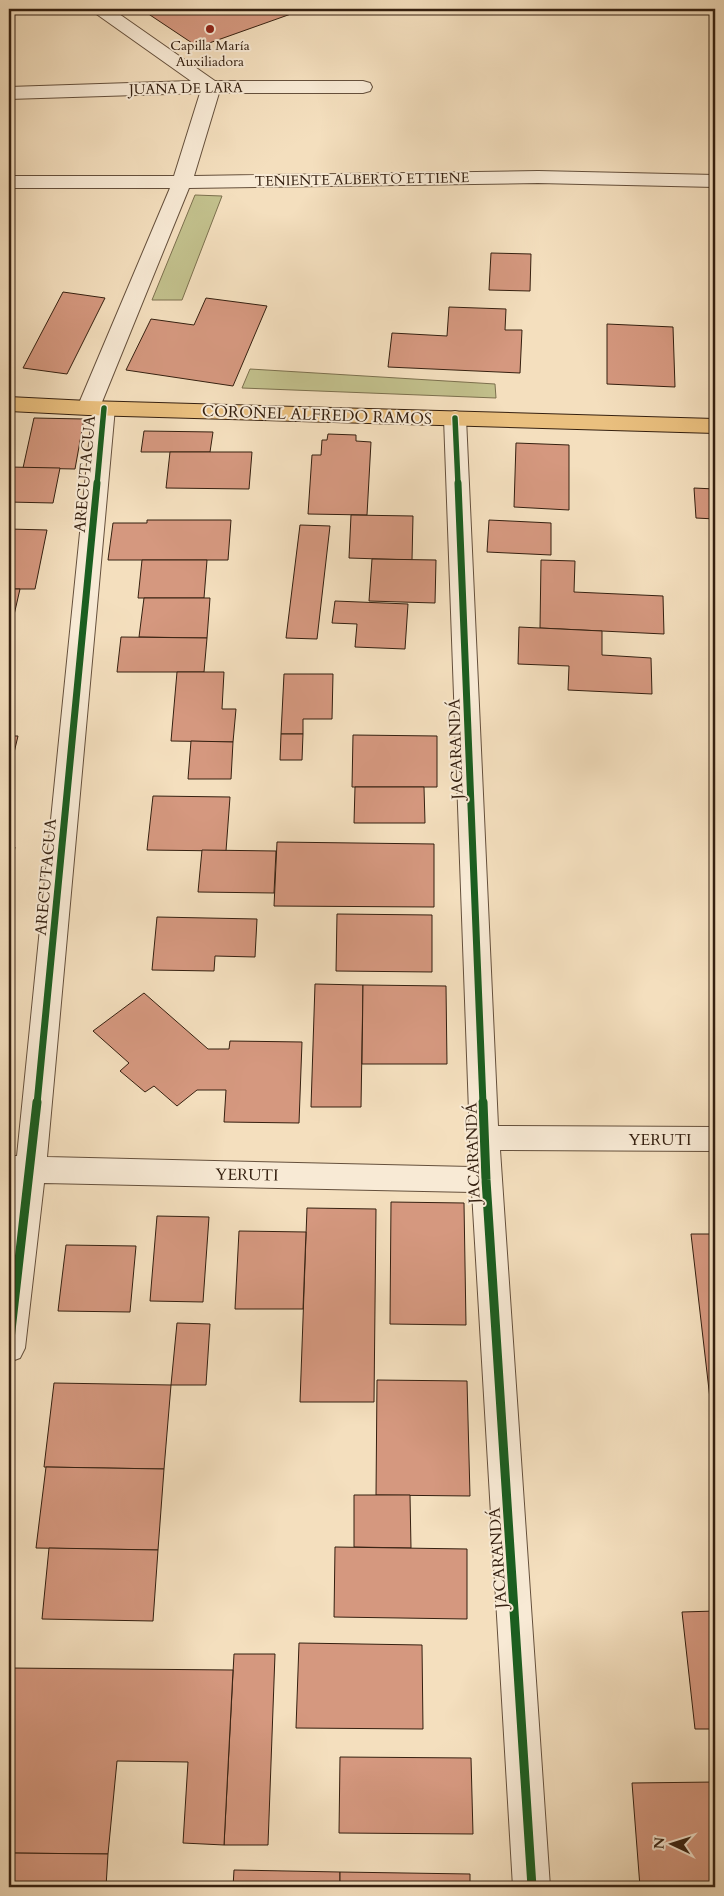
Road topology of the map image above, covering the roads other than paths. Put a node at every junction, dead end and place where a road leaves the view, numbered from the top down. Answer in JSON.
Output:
{"nodes":[{"id":1,"x":101,"y":9,"type":"edge"},
{"id":2,"x":211,"y":87,"type":"junction"},
{"id":3,"x":363,"y":87,"type":"dead end"},
{"id":4,"x":9,"y":93,"type":"edge"},
{"id":5,"x":715,"y":181,"type":"edge"},
{"id":6,"x":9,"y":182,"type":"edge"},
{"id":7,"x":182,"y":182,"type":"junction"},
{"id":8,"x":9,"y":404,"type":"edge"},
{"id":9,"x":96,"y":408,"type":"junction"},
{"id":10,"x":455,"y":418,"type":"junction"},
{"id":11,"x":715,"y":426,"type":"edge"},
{"id":12,"x":485,"y":1138,"type":"junction"},
{"id":13,"x":715,"y":1139,"type":"edge"},
{"id":14,"x":20,"y":1169,"type":"edge"},
{"id":15,"x":486,"y":1180,"type":"junction"},
{"id":16,"x":9,"y":1348,"type":"edge"},
{"id":17,"x":532,"y":1887,"type":"edge"}],
"edges":[{"from":1,"to":2,"type":"street"},
{"from":2,"to":3,"type":"street","name":"JUANA DE LARA"},
{"from":2,"to":4,"type":"street","name":"JUANA DE LARA"},
{"from":2,"to":7,"type":"street","name":"ARECUTACUA"},
{"from":5,"to":7,"type":"street","name":"TENIENTE ALBERTO ETTIENE"},
{"from":6,"to":7,"type":"street","name":"TENIENTE ALBERTO ETTIENE"},
{"from":7,"to":9,"type":"street","name":"ARECUTACUA"},
{"from":8,"to":9,"type":"main road","name":"CORONEL ALFREDO RAMOS"},
{"from":9,"to":10,"type":"main road","name":"CORONEL ALFREDO RAMOS"},
{"from":9,"to":14,"type":"street","name":"ARECUTACUA"},
{"from":10,"to":11,"type":"main road","name":"CORONEL ALFREDO RAMOS"},
{"from":10,"to":12,"type":"street","name":"JACARANDÁ"},
{"from":12,"to":13,"type":"street","name":"YERUTI"},
{"from":12,"to":15,"type":"street","name":"JACARANDÁ"},
{"from":14,"to":15,"type":"street","name":"YERUTI"},
{"from":14,"to":16,"type":"street","name":"ARECUTACUA"},
{"from":15,"to":17,"type":"street","name":"JACARANDÁ"}]}
